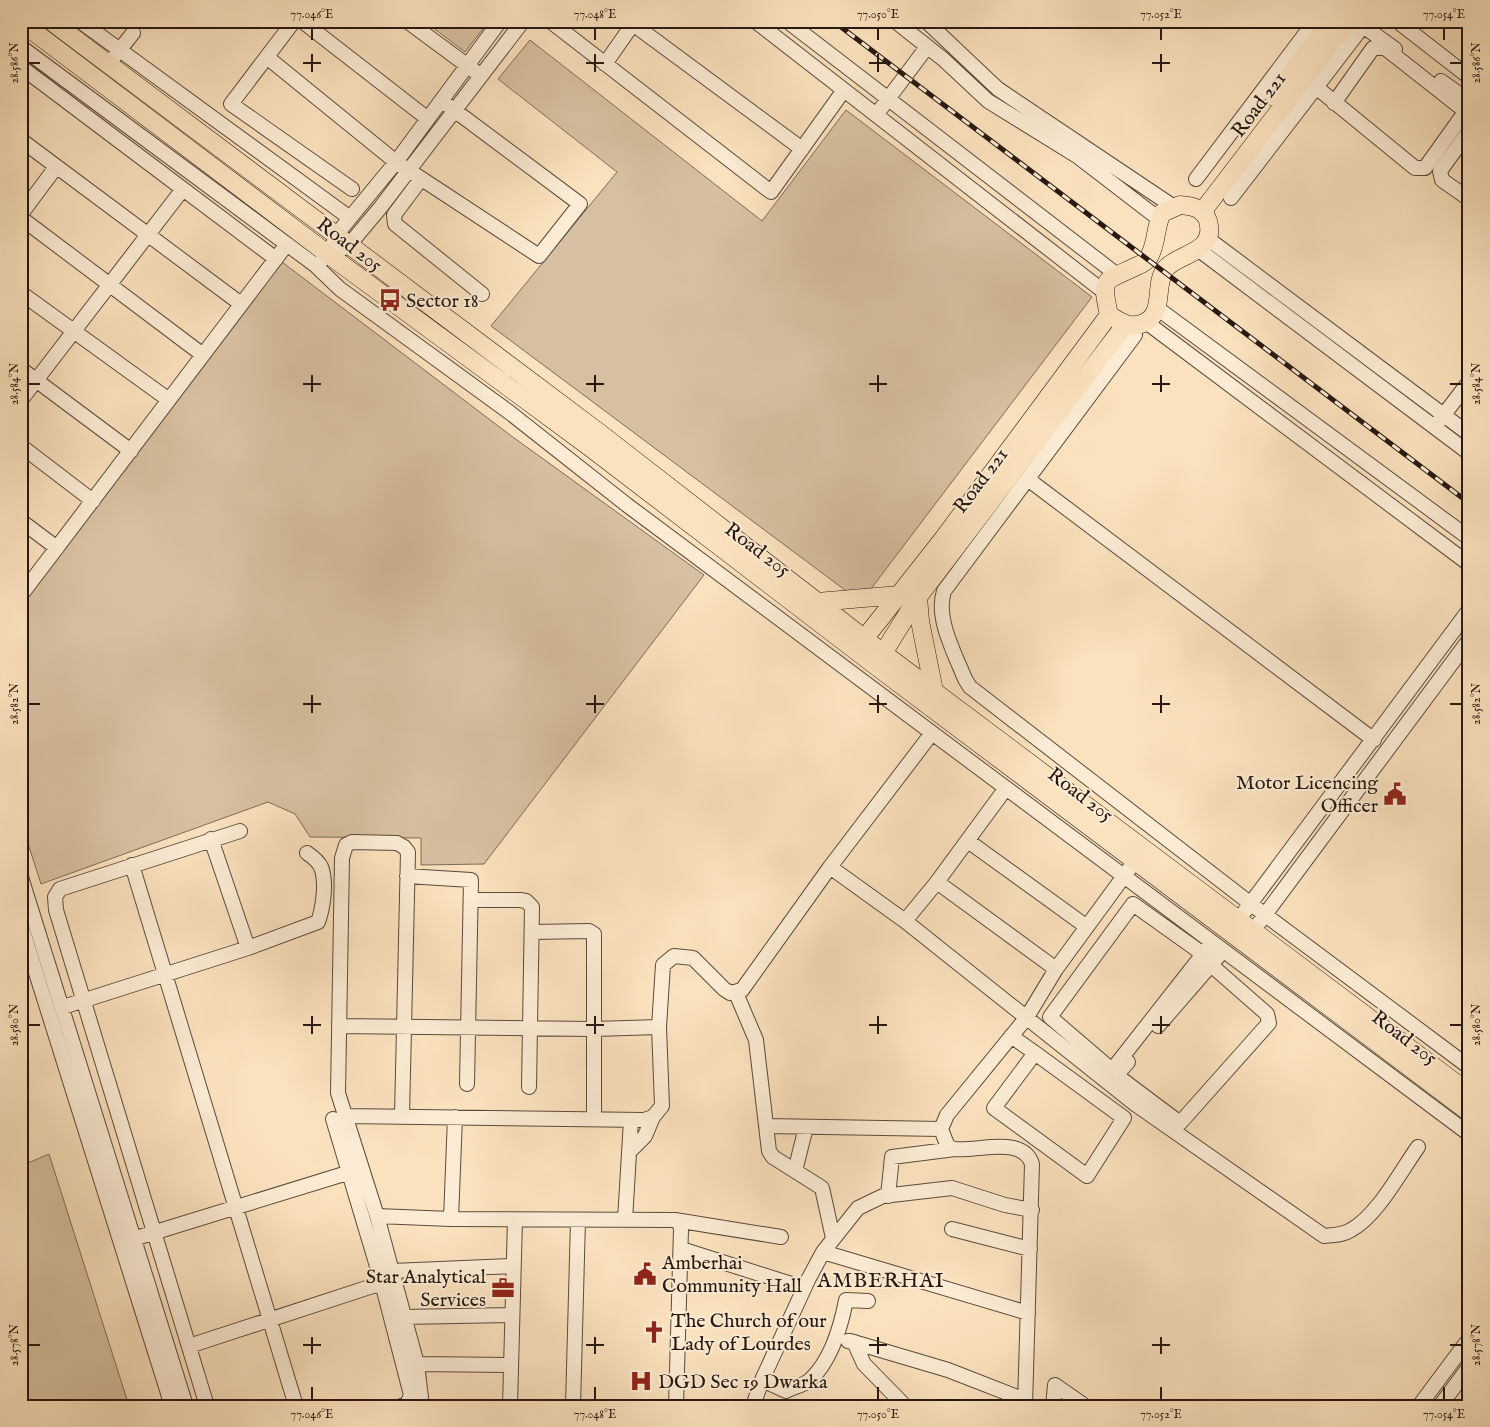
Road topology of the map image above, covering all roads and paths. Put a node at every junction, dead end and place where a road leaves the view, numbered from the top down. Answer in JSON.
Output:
{"nodes":[{"id":1,"x":51,"y":21,"type":"edge"},
{"id":2,"x":80,"y":21,"type":"edge"},
{"id":3,"x":294,"y":21,"type":"edge"},
{"id":4,"x":302,"y":21,"type":"edge"},
{"id":5,"x":407,"y":21,"type":"edge"},
{"id":6,"x":500,"y":21,"type":"edge"},
{"id":7,"x":524,"y":21,"type":"edge"},
{"id":8,"x":550,"y":21,"type":"edge"},
{"id":9,"x":755,"y":21,"type":"edge"},
{"id":10,"x":787,"y":21,"type":"edge"},
{"id":11,"x":926,"y":21,"type":"edge"},
{"id":12,"x":1315,"y":21,"type":"edge"},
{"id":13,"x":1331,"y":21,"type":"edge"},
{"id":14,"x":1397,"y":21,"type":"edge"},
{"id":15,"x":21,"y":22,"type":"edge"},
{"id":16,"x":634,"y":23,"type":"edge"},
{"id":17,"x":1359,"y":23,"type":"edge"},
{"id":18,"x":903,"y":24,"type":"edge"},
{"id":19,"x":133,"y":33,"type":"dead end"},
{"id":20,"x":21,"y":47,"type":"edge"},
{"id":21,"x":927,"y":47,"type":"junction"},
{"id":22,"x":120,"y":51,"type":"junction"},
{"id":23,"x":268,"y":58,"type":"junction"},
{"id":24,"x":605,"y":64,"type":"junction"},
{"id":25,"x":107,"y":65,"type":"junction"},
{"id":26,"x":468,"y":66,"type":"junction"},
{"id":27,"x":21,"y":67,"type":"edge"},
{"id":28,"x":481,"y":75,"type":"junction"},
{"id":29,"x":1469,"y":77,"type":"edge"},
{"id":30,"x":1316,"y":86,"type":"junction"},
{"id":31,"x":844,"y":90,"type":"junction"},
{"id":32,"x":889,"y":100,"type":"junction"},
{"id":33,"x":442,"y":101,"type":"junction"},
{"id":34,"x":1334,"y":102,"type":"junction"},
{"id":35,"x":1468,"y":109,"type":"edge"},
{"id":36,"x":454,"y":110,"type":"junction"},
{"id":37,"x":876,"y":115,"type":"junction"},
{"id":38,"x":428,"y":119,"type":"junction"},
{"id":39,"x":1469,"y":131,"type":"edge"},
{"id":40,"x":22,"y":143,"type":"edge"},
{"id":41,"x":802,"y":148,"type":"junction"},
{"id":42,"x":56,"y":166,"type":"junction"},
{"id":43,"x":402,"y":166,"type":"junction"},
{"id":44,"x":1196,"y":178,"type":"dead end"},
{"id":45,"x":421,"y":179,"type":"junction"},
{"id":46,"x":183,"y":189,"type":"junction"},
{"id":47,"x":352,"y":189,"type":"dead end"},
{"id":48,"x":1230,"y":198,"type":"dead end"},
{"id":49,"x":1469,"y":199,"type":"edge"},
{"id":50,"x":1174,"y":207,"type":"junction"},
{"id":51,"x":1198,"y":209,"type":"junction"},
{"id":52,"x":21,"y":216,"type":"edge"},
{"id":53,"x":350,"y":218,"type":"junction"},
{"id":54,"x":1159,"y":219,"type":"junction"},
{"id":55,"x":148,"y":235,"type":"junction"},
{"id":56,"x":342,"y":240,"type":"junction"},
{"id":57,"x":282,"y":241,"type":"junction"},
{"id":58,"x":1203,"y":244,"type":"junction"},
{"id":59,"x":271,"y":255,"type":"junction"},
{"id":60,"x":322,"y":260,"type":"junction"},
{"id":61,"x":1116,"y":274,"type":"junction"},
{"id":62,"x":110,"y":285,"type":"junction"},
{"id":63,"x":1104,"y":291,"type":"junction"},
{"id":64,"x":21,"y":293,"type":"edge"},
{"id":65,"x":482,"y":294,"type":"dead end"},
{"id":66,"x":242,"y":304,"type":"junction"},
{"id":67,"x":1109,"y":315,"type":"junction"},
{"id":68,"x":1141,"y":323,"type":"junction"},
{"id":69,"x":74,"y":331,"type":"junction"},
{"id":70,"x":203,"y":355,"type":"junction"},
{"id":71,"x":21,"y":368,"type":"edge"},
{"id":72,"x":37,"y":380,"type":"junction"},
{"id":73,"x":1469,"y":382,"type":"edge"},
{"id":74,"x":21,"y":400,"type":"edge"},
{"id":75,"x":169,"y":400,"type":"junction"},
{"id":76,"x":1443,"y":415,"type":"junction"},
{"id":77,"x":1434,"y":427,"type":"junction"},
{"id":78,"x":1469,"y":434,"type":"edge"},
{"id":79,"x":21,"y":446,"type":"edge"},
{"id":80,"x":130,"y":451,"type":"junction"},
{"id":81,"x":1469,"y":453,"type":"edge"},
{"id":82,"x":1029,"y":480,"type":"junction"},
{"id":83,"x":93,"y":501,"type":"junction"},
{"id":84,"x":21,"y":521,"type":"edge"},
{"id":85,"x":1469,"y":538,"type":"edge"},
{"id":86,"x":57,"y":548,"type":"junction"},
{"id":87,"x":1469,"y":564,"type":"edge"},
{"id":88,"x":21,"y":595,"type":"edge"},
{"id":89,"x":899,"y":595,"type":"junction"},
{"id":90,"x":918,"y":597,"type":"junction"},
{"id":91,"x":817,"y":602,"type":"junction"},
{"id":92,"x":1469,"y":610,"type":"edge"},
{"id":93,"x":1469,"y":640,"type":"edge"},
{"id":94,"x":860,"y":644,"type":"junction"},
{"id":95,"x":879,"y":660,"type":"junction"},
{"id":96,"x":865,"y":682,"type":"junction"},
{"id":97,"x":934,"y":691,"type":"junction"},
{"id":98,"x":932,"y":733,"type":"junction"},
{"id":99,"x":1374,"y":740,"type":"junction"},
{"id":100,"x":1006,"y":788,"type":"junction"},
{"id":101,"x":240,"y":831,"type":"dead end"},
{"id":102,"x":211,"y":840,"type":"junction"},
{"id":103,"x":968,"y":841,"type":"junction"},
{"id":104,"x":307,"y":853,"type":"dead end"},
{"id":105,"x":1135,"y":861,"type":"junction"},
{"id":106,"x":132,"y":865,"type":"junction"},
{"id":107,"x":830,"y":866,"type":"junction"},
{"id":108,"x":407,"y":876,"type":"junction"},
{"id":109,"x":21,"y":877,"type":"edge"},
{"id":110,"x":1123,"y":877,"type":"junction"},
{"id":111,"x":937,"y":882,"type":"junction"},
{"id":112,"x":470,"y":900,"type":"junction"},
{"id":113,"x":1251,"y":904,"type":"junction"},
{"id":114,"x":1264,"y":914,"type":"junction"},
{"id":115,"x":905,"y":921,"type":"junction"},
{"id":116,"x":21,"y":925,"type":"edge"},
{"id":117,"x":1234,"y":926,"type":"junction"},
{"id":118,"x":1087,"y":927,"type":"junction"},
{"id":119,"x":532,"y":932,"type":"junction"},
{"id":120,"x":1249,"y":937,"type":"junction"},
{"id":121,"x":1217,"y":947,"type":"junction"},
{"id":122,"x":248,"y":948,"type":"junction"},
{"id":123,"x":1207,"y":960,"type":"junction"},
{"id":124,"x":1056,"y":969,"type":"junction"},
{"id":125,"x":166,"y":975,"type":"junction"},
{"id":126,"x":736,"y":993,"type":"junction"},
{"id":127,"x":82,"y":1002,"type":"junction"},
{"id":128,"x":64,"y":1008,"type":"junction"},
{"id":129,"x":1027,"y":1017,"type":"junction"},
{"id":130,"x":339,"y":1026,"type":"junction"},
{"id":131,"x":403,"y":1027,"type":"junction"},
{"id":132,"x":659,"y":1027,"type":"junction"},
{"id":133,"x":468,"y":1028,"type":"junction"},
{"id":134,"x":529,"y":1028,"type":"junction"},
{"id":135,"x":594,"y":1029,"type":"junction"},
{"id":136,"x":1011,"y":1036,"type":"junction"},
{"id":137,"x":1035,"y":1053,"type":"junction"},
{"id":138,"x":1469,"y":1067,"type":"edge"},
{"id":139,"x":467,"y":1084,"type":"dead end"},
{"id":140,"x":529,"y":1087,"type":"dead end"},
{"id":141,"x":1469,"y":1093,"type":"edge"},
{"id":142,"x":1469,"y":1112,"type":"edge"},
{"id":143,"x":402,"y":1116,"type":"junction"},
{"id":144,"x":455,"y":1117,"type":"junction"},
{"id":145,"x":653,"y":1117,"type":"junction"},
{"id":146,"x":339,"y":1118,"type":"junction"},
{"id":147,"x":594,"y":1119,"type":"junction"},
{"id":148,"x":631,"y":1120,"type":"junction"},
{"id":149,"x":767,"y":1126,"type":"junction"},
{"id":150,"x":806,"y":1127,"type":"junction"},
{"id":151,"x":941,"y":1129,"type":"junction"},
{"id":152,"x":1469,"y":1134,"type":"edge"},
{"id":153,"x":1418,"y":1147,"type":"dead end"},
{"id":154,"x":955,"y":1150,"type":"junction"},
{"id":155,"x":629,"y":1152,"type":"junction"},
{"id":156,"x":363,"y":1168,"type":"junction"},
{"id":157,"x":795,"y":1171,"type":"junction"},
{"id":158,"x":348,"y":1172,"type":"junction"},
{"id":159,"x":113,"y":1196,"type":"junction"},
{"id":160,"x":888,"y":1196,"type":"junction"},
{"id":161,"x":236,"y":1207,"type":"junction"},
{"id":162,"x":1032,"y":1210,"type":"junction"},
{"id":163,"x":377,"y":1216,"type":"junction"},
{"id":164,"x":451,"y":1219,"type":"junction"},
{"id":165,"x":514,"y":1220,"type":"junction"},
{"id":166,"x":578,"y":1220,"type":"junction"},
{"id":167,"x":626,"y":1220,"type":"junction"},
{"id":168,"x":675,"y":1220,"type":"junction"},
{"id":169,"x":952,"y":1229,"type":"dead end"},
{"id":170,"x":154,"y":1232,"type":"junction"},
{"id":171,"x":781,"y":1237,"type":"dead end"},
{"id":172,"x":834,"y":1238,"type":"junction"},
{"id":173,"x":133,"y":1239,"type":"junction"},
{"id":174,"x":1030,"y":1248,"type":"junction"},
{"id":175,"x":681,"y":1249,"type":"junction"},
{"id":176,"x":823,"y":1252,"type":"junction"},
{"id":177,"x":513,"y":1266,"type":"junction"},
{"id":178,"x":392,"y":1271,"type":"junction"},
{"id":179,"x":382,"y":1283,"type":"junction"},
{"id":180,"x":804,"y":1288,"type":"junction"},
{"id":181,"x":868,"y":1301,"type":"dead end"},
{"id":182,"x":1028,"y":1314,"type":"junction"},
{"id":183,"x":512,"y":1315,"type":"junction"},
{"id":184,"x":403,"y":1316,"type":"junction"},
{"id":185,"x":270,"y":1319,"type":"junction"},
{"id":186,"x":835,"y":1337,"type":"junction"},
{"id":187,"x":1469,"y":1339,"type":"edge"},
{"id":188,"x":850,"y":1341,"type":"junction"},
{"id":189,"x":189,"y":1346,"type":"junction"},
{"id":190,"x":417,"y":1364,"type":"junction"},
{"id":191,"x":511,"y":1365,"type":"junction"},
{"id":192,"x":1469,"y":1367,"type":"edge"},
{"id":193,"x":762,"y":1380,"type":"junction"},
{"id":194,"x":1025,"y":1403,"type":"edge"},
{"id":195,"x":172,"y":1406,"type":"edge"},
{"id":196,"x":186,"y":1406,"type":"edge"},
{"id":197,"x":207,"y":1406,"type":"edge"},
{"id":198,"x":296,"y":1406,"type":"edge"},
{"id":199,"x":401,"y":1406,"type":"edge"},
{"id":200,"x":422,"y":1406,"type":"edge"},
{"id":201,"x":510,"y":1406,"type":"edge"},
{"id":202,"x":573,"y":1406,"type":"edge"},
{"id":203,"x":676,"y":1406,"type":"edge"},
{"id":204,"x":753,"y":1406,"type":"edge"},
{"id":205,"x":904,"y":1406,"type":"edge"},
{"id":206,"x":1053,"y":1406,"type":"edge"},
{"id":207,"x":1085,"y":1406,"type":"edge"},
{"id":208,"x":1419,"y":1406,"type":"edge"},
{"id":209,"x":1440,"y":1406,"type":"edge"}],
"edges":[{"from":1,"to":25,"type":"main road","name":"Road 205"},
{"from":2,"to":22,"type":"street"},
{"from":3,"to":23,"type":"street"},
{"from":4,"to":38,"type":"street"},
{"from":5,"to":26,"type":"street"},
{"from":6,"to":26,"type":"street"},
{"from":7,"to":28,"type":"street"},
{"from":8,"to":24,"type":"street"},
{"from":9,"to":31,"type":"street"},
{"from":10,"to":32,"type":"street"},
{"from":11,"to":50,"type":"street"},
{"from":12,"to":44,"type":"street"},
{"from":13,"to":51,"type":"main road","name":"Road 221"},
{"from":14,"to":29,"type":"street"},
{"from":15,"to":60,"type":"main road","name":"Road 205"},
{"from":16,"to":24,"type":"street"},
{"from":16,"to":41,"type":"street"},
{"from":17,"to":30,"type":"street"},
{"from":17,"to":35,"type":"street"},
{"from":17,"to":51,"type":"main road","name":"Road 221"},
{"from":18,"to":21,"type":"street"},
{"from":19,"to":22,"type":"street"},
{"from":20,"to":57,"type":"street"},
{"from":21,"to":32,"type":"street"},
{"from":21,"to":54,"type":"street"},
{"from":22,"to":25,"type":"street"},
{"from":22,"to":53,"type":"street"},
{"from":23,"to":43,"type":"street"},
{"from":23,"to":47,"type":"street"},
{"from":24,"to":41,"type":"street"},
{"from":25,"to":56,"type":"main road","name":"Road 205"},
{"from":26,"to":28,"type":"street"},
{"from":26,"to":33,"type":"street"},
{"from":27,"to":46,"type":"street"},
{"from":28,"to":36,"type":"street"},
{"from":30,"to":34,"type":"street"},
{"from":30,"to":48,"type":"street"},
{"from":31,"to":37,"type":"street"},
{"from":31,"to":41,"type":"street"},
{"from":32,"to":37,"type":"street"},
{"from":32,"to":61,"type":"street"},
{"from":33,"to":36,"type":"street"},
{"from":33,"to":38,"type":"street"},
{"from":34,"to":35,"type":"street"},
{"from":34,"to":35,"type":"street"},
{"from":36,"to":43,"type":"street"},
{"from":36,"to":45,"type":"street"},
{"from":37,"to":63,"type":"street"},
{"from":38,"to":43,"type":"street"},
{"from":39,"to":49,"type":"street"},
{"from":40,"to":42,"type":"street"},
{"from":42,"to":52,"type":"street"},
{"from":42,"to":55,"type":"street"},
{"from":43,"to":45,"type":"street"},
{"from":43,"to":53,"type":"street"},
{"from":43,"to":56,"type":"street"},
{"from":45,"to":65,"type":"street"},
{"from":46,"to":55,"type":"street"},
{"from":46,"to":59,"type":"street"},
{"from":50,"to":51,"type":"main road"},
{"from":50,"to":54,"type":"main road"},
{"from":51,"to":58,"type":"main road"},
{"from":52,"to":62,"type":"street"},
{"from":53,"to":56,"type":"street"},
{"from":54,"to":61,"type":"main road"},
{"from":55,"to":62,"type":"street"},
{"from":55,"to":66,"type":"street"},
{"from":56,"to":60,"type":"street"},
{"from":56,"to":91,"type":"main road","name":"Road 205"},
{"from":57,"to":59,"type":"street"},
{"from":57,"to":60,"type":"street"},
{"from":58,"to":68,"type":"main road"},
{"from":58,"to":76,"type":"street"},
{"from":58,"to":77,"type":"street"},
{"from":59,"to":66,"type":"street"},
{"from":60,"to":94,"type":"main road","name":"Road 205"},
{"from":60,"to":96,"type":"street"},
{"from":61,"to":63,"type":"main road"},
{"from":62,"to":69,"type":"street"},
{"from":62,"to":70,"type":"street"},
{"from":63,"to":67,"type":"main road"},
{"from":64,"to":69,"type":"street"},
{"from":66,"to":70,"type":"street"},
{"from":67,"to":68,"type":"main road"},
{"from":67,"to":89,"type":"main road","name":"Road 221"},
{"from":68,"to":82,"type":"street"},
{"from":68,"to":85,"type":"street"},
{"from":68,"to":87,"type":"street"},
{"from":68,"to":90,"type":"main road","name":"Road 221"},
{"from":69,"to":72,"type":"street"},
{"from":69,"to":75,"type":"street"},
{"from":70,"to":75,"type":"street"},
{"from":71,"to":72,"type":"street"},
{"from":72,"to":74,"type":"street"},
{"from":72,"to":80,"type":"street"},
{"from":73,"to":76,"type":"street"},
{"from":75,"to":80,"type":"street"},
{"from":76,"to":77,"type":"street"},
{"from":76,"to":78,"type":"street"},
{"from":77,"to":81,"type":"street"},
{"from":79,"to":83,"type":"street"},
{"from":80,"to":83,"type":"street"},
{"from":82,"to":99,"type":"street"},
{"from":82,"to":113,"type":"street"},
{"from":83,"to":86,"type":"street"},
{"from":84,"to":86,"type":"street"},
{"from":86,"to":88,"type":"street"},
{"from":89,"to":91,"type":"main road"},
{"from":89,"to":94,"type":"main road","name":"Road 221"},
{"from":90,"to":95,"type":"main road","name":"Road 221"},
{"from":90,"to":97,"type":"main road"},
{"from":91,"to":94,"type":"main road","name":"Road 205"},
{"from":92,"to":99,"type":"street"},
{"from":93,"to":114,"type":"street"},
{"from":94,"to":95,"type":"main road","name":"Road 205"},
{"from":95,"to":96,"type":"street"},
{"from":95,"to":97,"type":"main road","name":"Road 205"},
{"from":95,"to":105,"type":"main road","name":"Road 205"},
{"from":96,"to":98,"type":"street"},
{"from":97,"to":117,"type":"main road","name":"Road 205"},
{"from":98,"to":100,"type":"street"},
{"from":98,"to":107,"type":"street"},
{"from":99,"to":113,"type":"street"},
{"from":100,"to":103,"type":"street"},
{"from":100,"to":110,"type":"street"},
{"from":101,"to":102,"type":"street"},
{"from":102,"to":106,"type":"street"},
{"from":102,"to":122,"type":"street"},
{"from":103,"to":111,"type":"street"},
{"from":103,"to":118,"type":"street"},
{"from":104,"to":122,"type":"street"},
{"from":105,"to":110,"type":"street"},
{"from":105,"to":117,"type":"main road","name":"Road 205"},
{"from":106,"to":125,"type":"street"},
{"from":106,"to":127,"type":"street"},
{"from":107,"to":115,"type":"street"},
{"from":107,"to":126,"type":"street"},
{"from":108,"to":112,"type":"street"},
{"from":108,"to":130,"type":"street"},
{"from":108,"to":131,"type":"street"},
{"from":109,"to":128,"type":"street"},
{"from":110,"to":118,"type":"street"},
{"from":110,"to":121,"type":"street"},
{"from":111,"to":115,"type":"street"},
{"from":111,"to":124,"type":"street"},
{"from":112,"to":119,"type":"street"},
{"from":112,"to":133,"type":"street"},
{"from":113,"to":114,"type":"street"},
{"from":113,"to":117,"type":"street"},
{"from":114,"to":120,"type":"street"},
{"from":114,"to":138,"type":"street"},
{"from":115,"to":129,"type":"street"},
{"from":116,"to":159,"type":"street"},
{"from":117,"to":120,"type":"main road","name":"Road 205"},
{"from":118,"to":124,"type":"street"},
{"from":119,"to":134,"type":"street"},
{"from":119,"to":135,"type":"street"},
{"from":120,"to":141,"type":"main road","name":"Road 205"},
{"from":120,"to":142,"type":"main road","name":"Road 205"},
{"from":121,"to":123,"type":"street"},
{"from":121,"to":152,"type":"street"},
{"from":122,"to":125,"type":"street"},
{"from":123,"to":123,"type":"street"},
{"from":123,"to":123,"type":"street"},
{"from":124,"to":129,"type":"street"},
{"from":125,"to":127,"type":"street"},
{"from":125,"to":161,"type":"street"},
{"from":126,"to":132,"type":"street"},
{"from":126,"to":149,"type":"street"},
{"from":127,"to":128,"type":"street"},
{"from":127,"to":170,"type":"street"},
{"from":128,"to":159,"type":"street"},
{"from":129,"to":136,"type":"street"},
{"from":129,"to":153,"type":"street"},
{"from":130,"to":131,"type":"street"},
{"from":130,"to":146,"type":"street"},
{"from":131,"to":133,"type":"street"},
{"from":131,"to":143,"type":"street"},
{"from":132,"to":135,"type":"street"},
{"from":132,"to":145,"type":"street"},
{"from":133,"to":134,"type":"street"},
{"from":133,"to":139,"type":"street"},
{"from":134,"to":135,"type":"street"},
{"from":134,"to":140,"type":"street"},
{"from":135,"to":147,"type":"street"},
{"from":136,"to":137,"type":"street"},
{"from":136,"to":151,"type":"street"},
{"from":137,"to":137,"type":"street"},
{"from":143,"to":144,"type":"street"},
{"from":143,"to":146,"type":"street"},
{"from":144,"to":147,"type":"street"},
{"from":144,"to":164,"type":"street"},
{"from":145,"to":148,"type":"street"},
{"from":145,"to":155,"type":"street"},
{"from":146,"to":156,"type":"street"},
{"from":146,"to":158,"type":"street"},
{"from":147,"to":148,"type":"street"},
{"from":148,"to":155,"type":"street"},
{"from":149,"to":150,"type":"street"},
{"from":149,"to":157,"type":"street"},
{"from":150,"to":151,"type":"street"},
{"from":150,"to":157,"type":"street"},
{"from":151,"to":154,"type":"street"},
{"from":154,"to":160,"type":"street"},
{"from":154,"to":162,"type":"street"},
{"from":155,"to":167,"type":"street"},
{"from":156,"to":158,"type":"street"},
{"from":156,"to":163,"type":"street"},
{"from":157,"to":172,"type":"street"},
{"from":158,"to":161,"type":"street"},
{"from":158,"to":179,"type":"street"},
{"from":159,"to":173,"type":"street"},
{"from":159,"to":195,"type":"street"},
{"from":160,"to":162,"type":"street"},
{"from":160,"to":172,"type":"street"},
{"from":161,"to":170,"type":"street"},
{"from":161,"to":185,"type":"street"},
{"from":162,"to":174,"type":"street"},
{"from":163,"to":164,"type":"street"},
{"from":163,"to":178,"type":"street"},
{"from":164,"to":165,"type":"street"},
{"from":165,"to":166,"type":"street"},
{"from":165,"to":177,"type":"street"},
{"from":166,"to":167,"type":"street"},
{"from":166,"to":202,"type":"street"},
{"from":167,"to":168,"type":"street"},
{"from":168,"to":171,"type":"street"},
{"from":168,"to":175,"type":"street"},
{"from":169,"to":174,"type":"street"},
{"from":170,"to":173,"type":"street"},
{"from":170,"to":189,"type":"street"},
{"from":172,"to":176,"type":"street"},
{"from":173,"to":196,"type":"street"},
{"from":174,"to":182,"type":"street"},
{"from":175,"to":180,"type":"street"},
{"from":175,"to":203,"type":"street"},
{"from":176,"to":180,"type":"street"},
{"from":176,"to":182,"type":"street"},
{"from":177,"to":178,"type":"street"},
{"from":177,"to":183,"type":"street"},
{"from":178,"to":184,"type":"street"},
{"from":179,"to":185,"type":"street"},
{"from":179,"to":199,"type":"street"},
{"from":180,"to":193,"type":"street"},
{"from":181,"to":186,"type":"street"},
{"from":182,"to":194,"type":"street"},
{"from":183,"to":184,"type":"street"},
{"from":183,"to":191,"type":"street"},
{"from":184,"to":190,"type":"street"},
{"from":185,"to":189,"type":"street"},
{"from":185,"to":198,"type":"street"},
{"from":186,"to":188,"type":"street"},
{"from":186,"to":193,"type":"street"},
{"from":187,"to":208,"type":"street"},
{"from":188,"to":194,"type":"street"},
{"from":188,"to":205,"type":"street"},
{"from":189,"to":197,"type":"street"},
{"from":190,"to":191,"type":"street"},
{"from":190,"to":200,"type":"street"},
{"from":191,"to":201,"type":"street"},
{"from":192,"to":209,"type":"street"},
{"from":193,"to":204,"type":"street"},
{"from":206,"to":207,"type":"street"}]}
